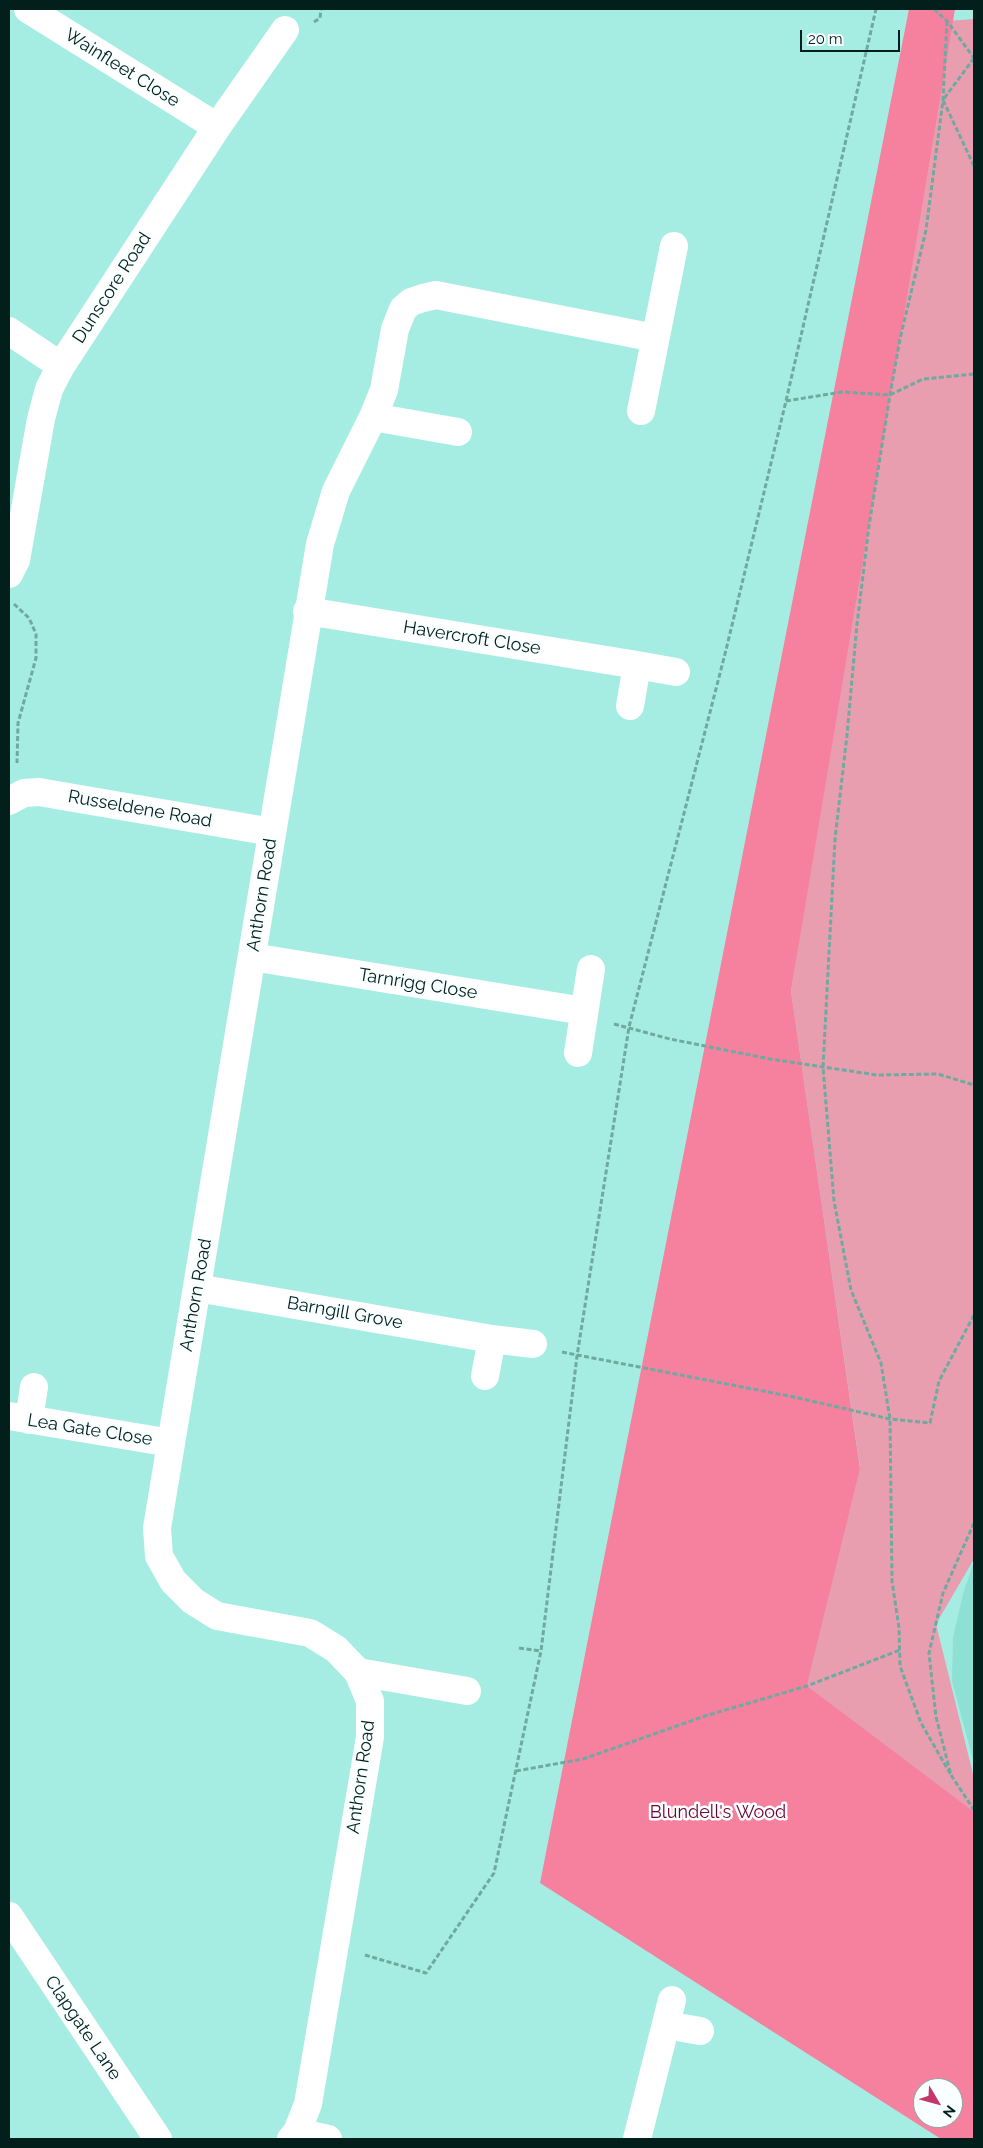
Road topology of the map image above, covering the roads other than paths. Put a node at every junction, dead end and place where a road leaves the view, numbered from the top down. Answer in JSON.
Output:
{"nodes":[{"id":1,"x":28,"y":9,"type":"edge"},
{"id":2,"x":285,"y":30,"type":"dead end"},
{"id":3,"x":217,"y":127,"type":"junction"},
{"id":4,"x":674,"y":246,"type":"dead end"},
{"id":5,"x":9,"y":332,"type":"edge"},
{"id":6,"x":655,"y":338,"type":"junction"},
{"id":7,"x":62,"y":366,"type":"junction"},
{"id":8,"x":641,"y":411,"type":"dead end"},
{"id":9,"x":373,"y":417,"type":"junction"},
{"id":10,"x":458,"y":432,"type":"dead end"},
{"id":11,"x":9,"y":574,"type":"edge"},
{"id":12,"x":308,"y":611,"type":"junction"},
{"id":13,"x":637,"y":665,"type":"junction"},
{"id":14,"x":676,"y":672,"type":"dead end"},
{"id":15,"x":630,"y":706,"type":"dead end"},
{"id":16,"x":16,"y":797,"type":"edge"},
{"id":17,"x":272,"y":832,"type":"junction"},
{"id":18,"x":252,"y":957,"type":"junction"},
{"id":19,"x":591,"y":969,"type":"dead end"},
{"id":20,"x":584,"y":1011,"type":"junction"},
{"id":21,"x":578,"y":1054,"type":"dead end"},
{"id":22,"x":197,"y":1288,"type":"junction"},
{"id":23,"x":492,"y":1339,"type":"junction"},
{"id":24,"x":533,"y":1344,"type":"dead end"},
{"id":25,"x":485,"y":1376,"type":"dead end"},
{"id":26,"x":34,"y":1387,"type":"dead end"},
{"id":27,"x":19,"y":1418,"type":"edge"},
{"id":28,"x":170,"y":1443,"type":"junction"},
{"id":29,"x":358,"y":1672,"type":"junction"},
{"id":30,"x":467,"y":1692,"type":"dead end"},
{"id":31,"x":9,"y":1916,"type":"edge"},
{"id":32,"x":700,"y":2032,"type":"dead end"},
{"id":33,"x":294,"y":2136,"type":"edge"},
{"id":34,"x":158,"y":2139,"type":"edge"},
{"id":35,"x":328,"y":2139,"type":"edge"},
{"id":36,"x":637,"y":2139,"type":"edge"}],
"edges":[{"from":1,"to":3,"type":"street","name":"Wainfleet Close"},
{"from":2,"to":3,"type":"street","name":"Dunscore Road"},
{"from":3,"to":7,"type":"street","name":"Dunscore Road"},
{"from":4,"to":6,"type":"street"},
{"from":5,"to":7,"type":"street"},
{"from":6,"to":8,"type":"street"},
{"from":6,"to":9,"type":"street","name":"Anthorn Road"},
{"from":7,"to":11,"type":"street","name":"Dunscore Road"},
{"from":9,"to":10,"type":"street"},
{"from":9,"to":12,"type":"street","name":"Anthorn Road"},
{"from":12,"to":13,"type":"street","name":"Havercroft Close"},
{"from":12,"to":17,"type":"street","name":"Anthorn Road"},
{"from":13,"to":14,"type":"street","name":"Havercroft Close"},
{"from":13,"to":15,"type":"street"},
{"from":16,"to":17,"type":"street","name":"Russeldene Road"},
{"from":17,"to":18,"type":"street","name":"Anthorn Road"},
{"from":18,"to":20,"type":"street","name":"Tarnrigg Close"},
{"from":18,"to":22,"type":"street","name":"Anthorn Road"},
{"from":19,"to":20,"type":"street"},
{"from":20,"to":21,"type":"street"},
{"from":22,"to":23,"type":"street","name":"Barngill Grove"},
{"from":22,"to":28,"type":"street","name":"Anthorn Road"},
{"from":23,"to":24,"type":"street","name":"Barngill Grove"},
{"from":23,"to":25,"type":"street"},
{"from":26,"to":27,"type":"street"},
{"from":27,"to":28,"type":"street","name":"Lea Gate Close"},
{"from":28,"to":29,"type":"street","name":"Anthorn Road"},
{"from":29,"to":30,"type":"street"},
{"from":29,"to":33,"type":"street","name":"Anthorn Road"},
{"from":31,"to":34,"type":"street","name":"Clapgate Lane"},
{"from":32,"to":36,"type":"street"},
{"from":33,"to":35,"type":"street"}]}
